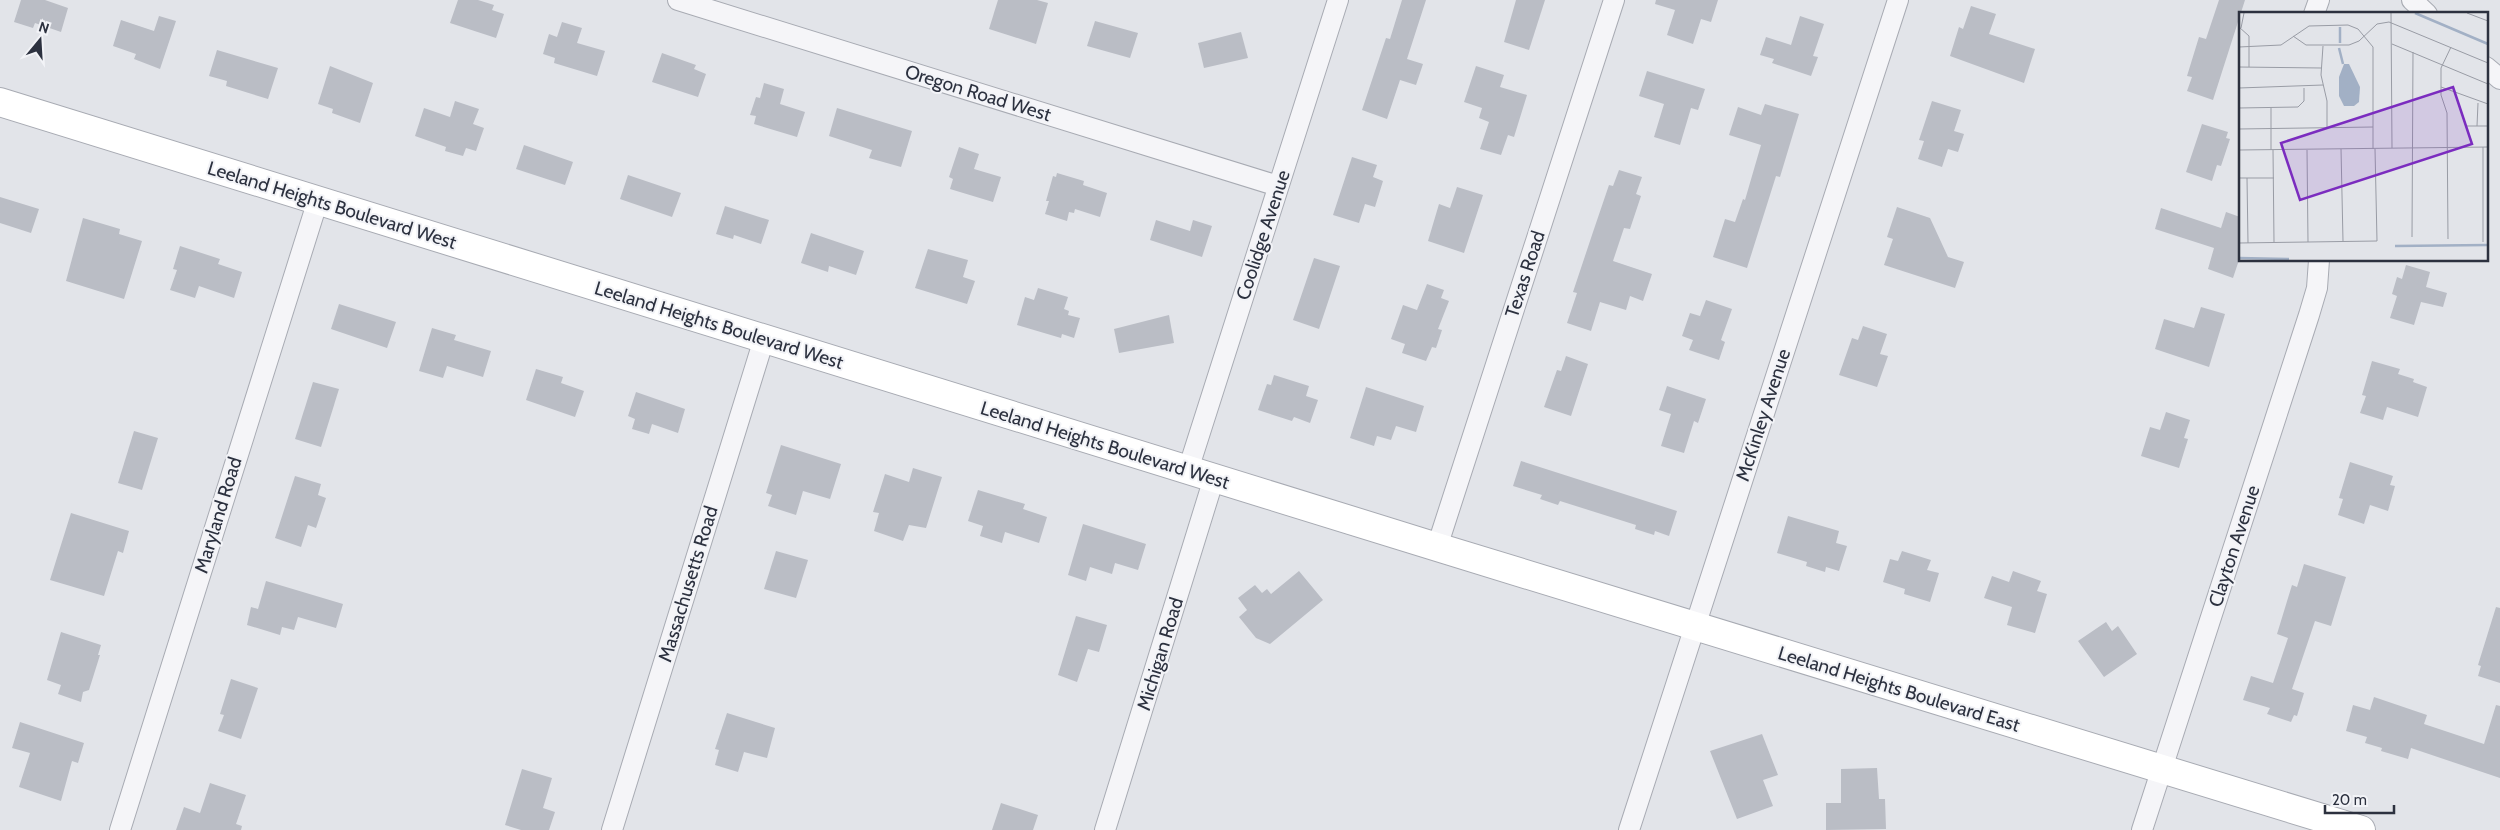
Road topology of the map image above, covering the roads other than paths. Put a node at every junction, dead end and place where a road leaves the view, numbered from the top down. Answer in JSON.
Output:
{"nodes":[{"id":1,"x":678,"y":0,"type":"edge"},
{"id":2,"x":1338,"y":0,"type":"edge"},
{"id":3,"x":1614,"y":0,"type":"edge"},
{"id":4,"x":1898,"y":0,"type":"edge"},
{"id":5,"x":2319,"y":0,"type":"edge"},
{"id":6,"x":2412,"y":0,"type":"edge"},
{"id":7,"x":2315,"y":12,"type":"edge"},
{"id":8,"x":2426,"y":12,"type":"edge"},
{"id":9,"x":2488,"y":69,"type":"edge"},
{"id":10,"x":2500,"y":79,"type":"edge"},
{"id":11,"x":0,"y":102,"type":"edge"},
{"id":12,"x":1278,"y":186,"type":"junction"},
{"id":13,"x":318,"y":200,"type":"junction"},
{"id":14,"x":2319,"y":261,"type":"edge"},
{"id":15,"x":764,"y":339,"type":"junction"},
{"id":16,"x":1188,"y":470,"type":"junction"},
{"id":17,"x":1214,"y":478,"type":"junction"},
{"id":18,"x":1437,"y":547,"type":"junction"},
{"id":19,"x":1695,"y":626,"type":"junction"},
{"id":20,"x":2162,"y":769,"type":"junction"},
{"id":21,"x":120,"y":830,"type":"edge"},
{"id":22,"x":612,"y":830,"type":"edge"},
{"id":23,"x":1105,"y":830,"type":"edge"},
{"id":24,"x":1629,"y":830,"type":"edge"},
{"id":25,"x":2142,"y":830,"type":"edge"},
{"id":26,"x":2361,"y":830,"type":"edge"}],
"edges":[{"from":1,"to":12,"type":"street","name":"Oregon Road West"},
{"from":2,"to":12,"type":"street","name":"Coolidge Avenue"},
{"from":3,"to":18,"type":"street","name":"Texas Road"},
{"from":4,"to":19,"type":"street","name":"McKinley Avenue"},
{"from":5,"to":7,"type":"street"},
{"from":6,"to":8,"type":"street"},
{"from":9,"to":10,"type":"street"},
{"from":11,"to":13,"type":"main road","name":"Leeland Heights Boulevard West"},
{"from":12,"to":16,"type":"street","name":"Coolidge Avenue"},
{"from":13,"to":15,"type":"main road","name":"Leeland Heights Boulevard West"},
{"from":13,"to":21,"type":"street","name":"Maryland Road"},
{"from":14,"to":20,"type":"street","name":"Clayton Avenue"},
{"from":15,"to":16,"type":"main road","name":"Leeland Heights Boulevard West"},
{"from":15,"to":22,"type":"street","name":"Massachusetts Road"},
{"from":16,"to":17,"type":"main road","name":"Leeland Heights Boulevard West"},
{"from":17,"to":18,"type":"main road","name":"Leeland Heights Boulevard West"},
{"from":17,"to":23,"type":"street","name":"Michigan Road"},
{"from":18,"to":19,"type":"main road","name":"Leeland Heights Boulevard East"},
{"from":19,"to":20,"type":"main road","name":"Leeland Heights Boulevard East"},
{"from":19,"to":24,"type":"street","name":"McKinley Avenue"},
{"from":20,"to":25,"type":"street","name":"Clayton Avenue"},
{"from":20,"to":26,"type":"main road","name":"Leeland Heights Boulevard East"}]}
